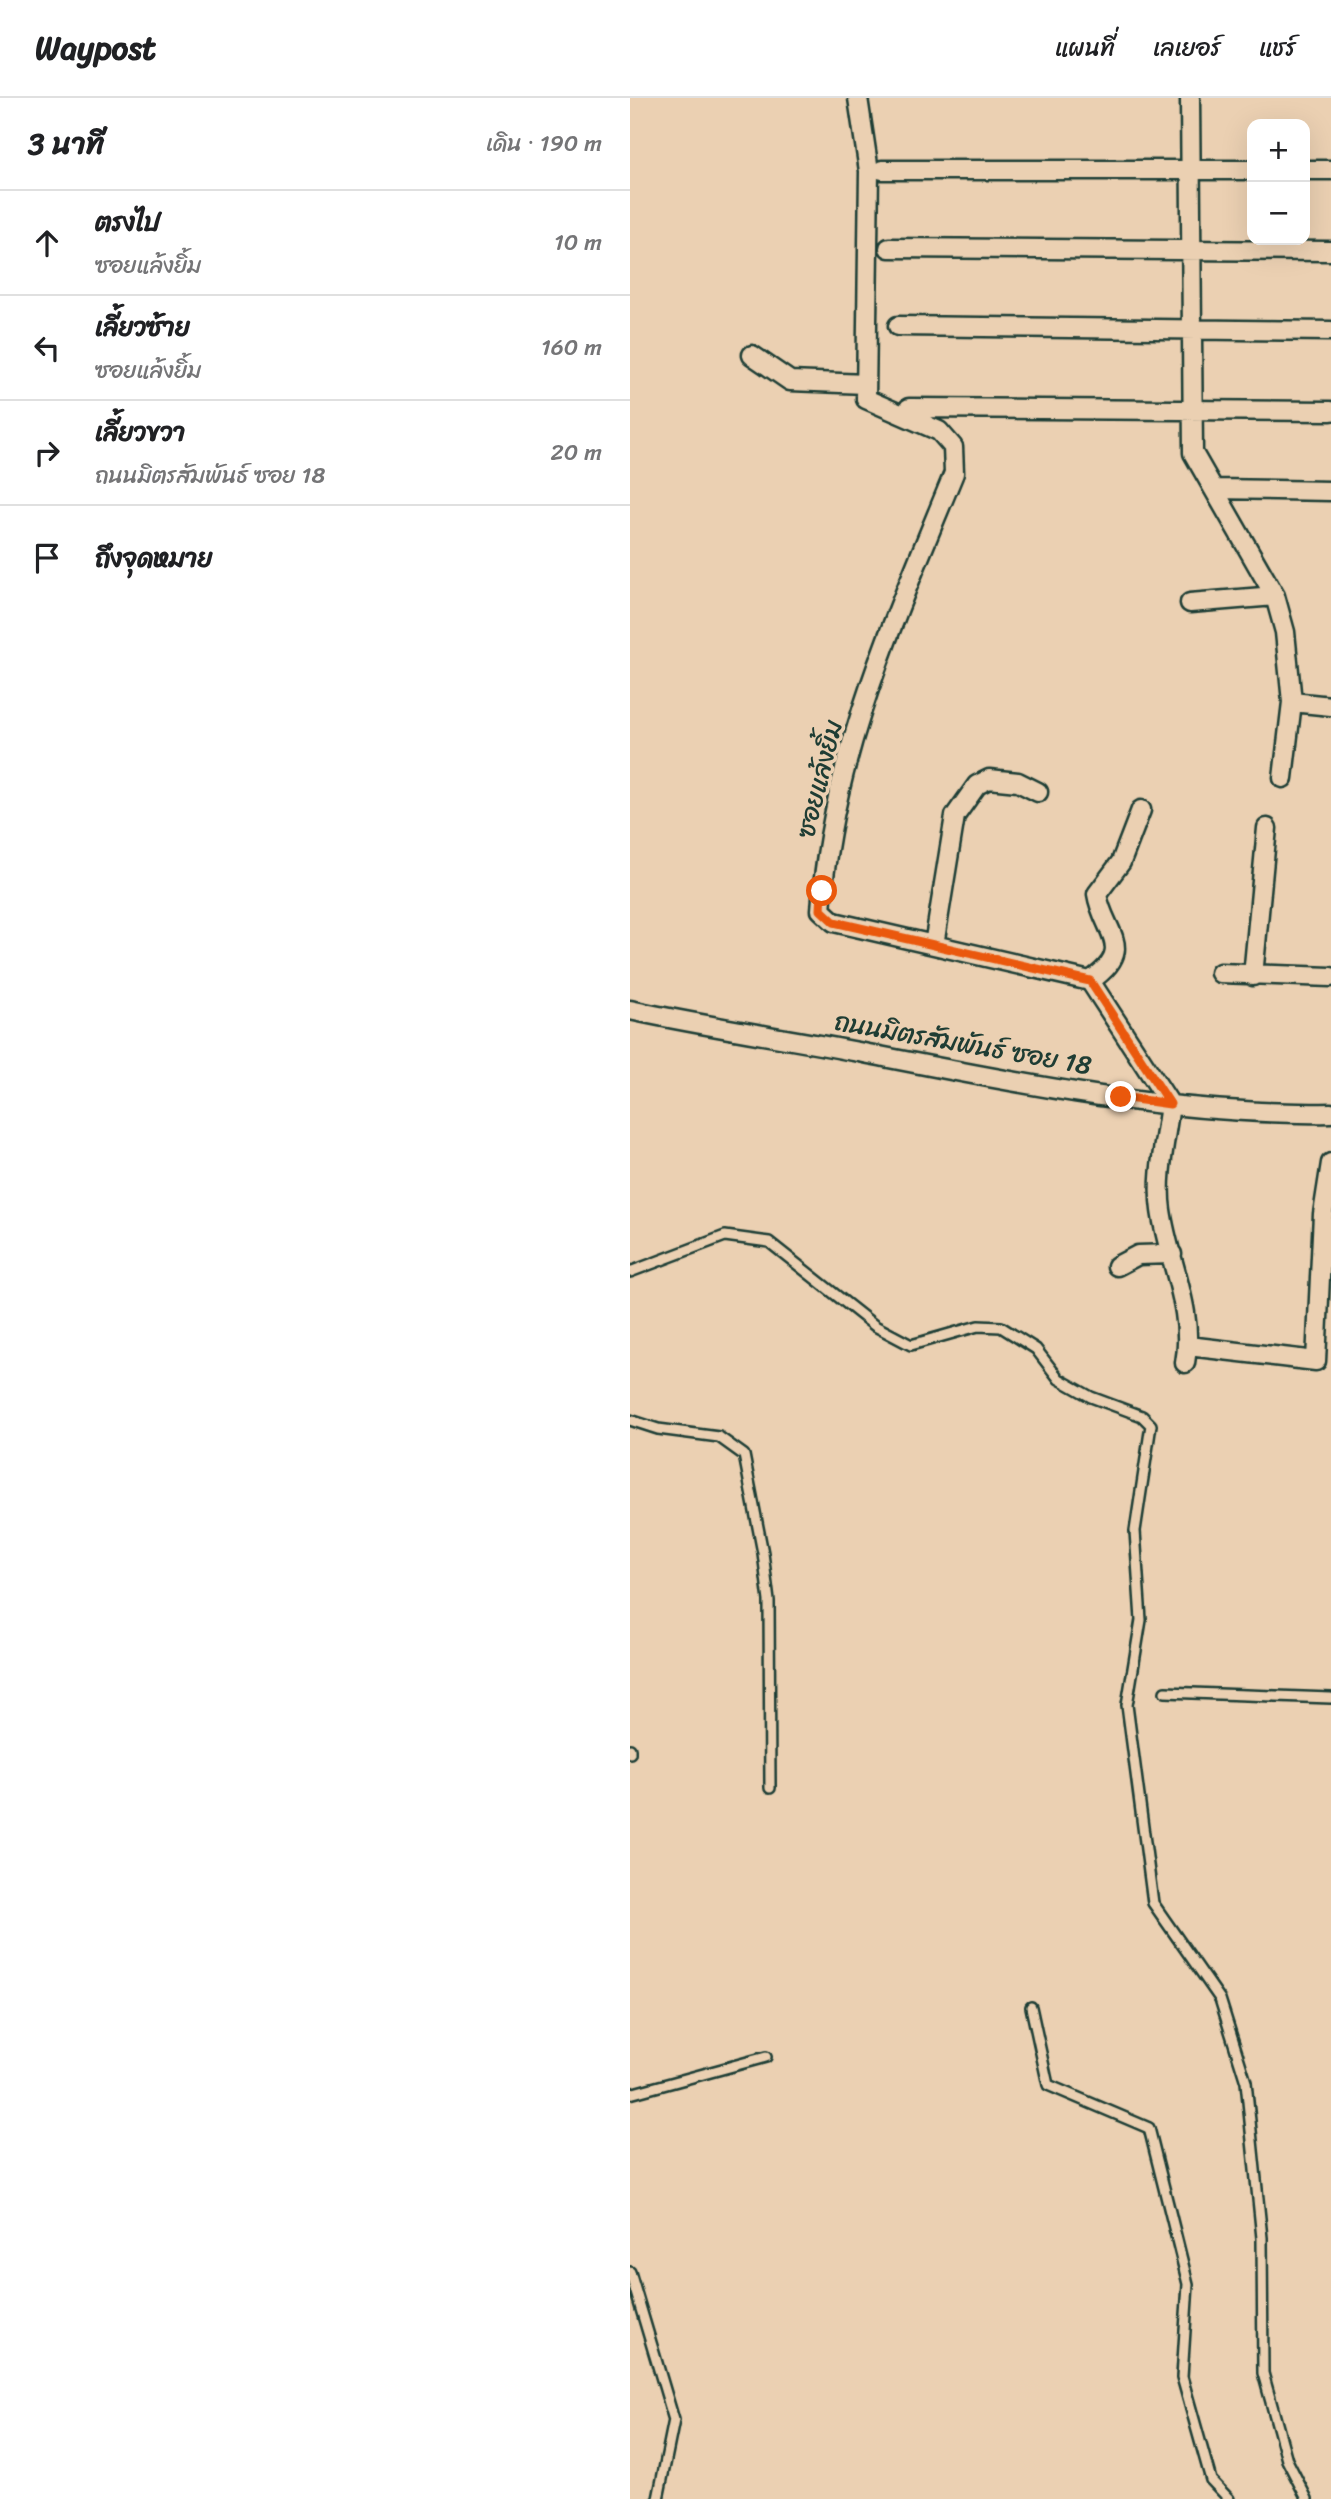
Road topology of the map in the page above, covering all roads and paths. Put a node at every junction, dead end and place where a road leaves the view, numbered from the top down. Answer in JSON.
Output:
{"nodes":[{"id":1,"x":858,"y":98,"type":"edge"},
{"id":2,"x":1190,"y":98,"type":"edge"},
{"id":3,"x":882,"y":170,"type":"dead end"},
{"id":4,"x":1193,"y":170,"type":"junction"},
{"id":5,"x":1247,"y":170,"type":"edge"},
{"id":6,"x":1310,"y":170,"type":"edge"},
{"id":7,"x":1331,"y":170,"type":"edge"},
{"id":8,"x":889,"y":248,"type":"dead end"},
{"id":9,"x":1193,"y":250,"type":"junction"},
{"id":10,"x":1331,"y":251,"type":"edge"},
{"id":11,"x":898,"y":326,"type":"dead end"},
{"id":12,"x":1192,"y":329,"type":"junction"},
{"id":13,"x":1331,"y":331,"type":"edge"},
{"id":14,"x":752,"y":355,"type":"dead end"},
{"id":15,"x":866,"y":384,"type":"junction"},
{"id":16,"x":909,"y":408,"type":"dead end"},
{"id":17,"x":1191,"y":408,"type":"junction"},
{"id":18,"x":1331,"y":411,"type":"edge"},
{"id":19,"x":1215,"y":489,"type":"junction"},
{"id":20,"x":1331,"y":491,"type":"edge"},
{"id":21,"x":1275,"y":596,"type":"junction"},
{"id":22,"x":1189,"y":603,"type":"dead end"},
{"id":23,"x":1292,"y":702,"type":"junction"},
{"id":24,"x":1331,"y":706,"type":"edge"},
{"id":25,"x":1283,"y":778,"type":"dead end"},
{"id":26,"x":1038,"y":792,"type":"dead end"},
{"id":27,"x":1141,"y":810,"type":"dead end"},
{"id":28,"x":1267,"y":828,"type":"dead end"},
{"id":29,"x":934,"y":945,"type":"junction"},
{"id":30,"x":1220,"y":973,"type":"dead end"},
{"id":31,"x":1253,"y":976,"type":"junction"},
{"id":32,"x":1331,"y":977,"type":"edge"},
{"id":33,"x":1090,"y":981,"type":"junction"},
{"id":34,"x":630,"y":1010,"type":"edge"},
{"id":35,"x":1170,"y":1104,"type":"junction"},
{"id":36,"x":1331,"y":1113,"type":"edge"},
{"id":37,"x":1331,"y":1163,"type":"edge"},
{"id":38,"x":1172,"y":1254,"type":"junction"},
{"id":39,"x":1117,"y":1266,"type":"dead end"},
{"id":40,"x":630,"y":1272,"type":"edge"},
{"id":41,"x":630,"y":1420,"type":"edge"},
{"id":42,"x":1165,"y":1692,"type":"dead end"},
{"id":43,"x":1331,"y":1698,"type":"edge"},
{"id":44,"x":770,"y":1788,"type":"dead end"},
{"id":45,"x":1031,"y":2007,"type":"dead end"},
{"id":46,"x":766,"y":2057,"type":"dead end"},
{"id":47,"x":630,"y":2094,"type":"edge"},
{"id":48,"x":630,"y":2272,"type":"edge"},
{"id":49,"x":658,"y":2499,"type":"edge"},
{"id":50,"x":1228,"y":2499,"type":"edge"},
{"id":51,"x":1307,"y":2499,"type":"edge"}],
"edges":[{"from":1,"to":15,"type":"street"},
{"from":2,"to":4,"type":"street"},
{"from":3,"to":4,"type":"street"},
{"from":4,"to":5,"type":"street"},
{"from":4,"to":9,"type":"street"},
{"from":6,"to":7,"type":"street"},
{"from":8,"to":9,"type":"street"},
{"from":9,"to":10,"type":"street"},
{"from":9,"to":12,"type":"street"},
{"from":11,"to":12,"type":"street"},
{"from":12,"to":13,"type":"street"},
{"from":12,"to":17,"type":"street"},
{"from":14,"to":15,"type":"street"},
{"from":15,"to":29,"type":"street","name":"ซอยแล้งยิ้ม"},
{"from":16,"to":17,"type":"street"},
{"from":17,"to":18,"type":"street"},
{"from":17,"to":19,"type":"street"},
{"from":19,"to":20,"type":"street"},
{"from":19,"to":21,"type":"street"},
{"from":21,"to":22,"type":"street"},
{"from":21,"to":23,"type":"street"},
{"from":23,"to":24,"type":"street"},
{"from":23,"to":25,"type":"street"},
{"from":26,"to":29,"type":"street"},
{"from":27,"to":33,"type":"street"},
{"from":28,"to":31,"type":"street"},
{"from":29,"to":33,"type":"street","name":"ซอยแล้งยิ้ม"},
{"from":30,"to":31,"type":"street"},
{"from":31,"to":32,"type":"street"},
{"from":33,"to":35,"type":"street"},
{"from":34,"to":35,"type":"street","name":"ถนนมิตรสัมพันธ์ ซอย 18"},
{"from":35,"to":36,"type":"street","name":"ถนนมิตรสัมพันธ์ ซอย 18"},
{"from":35,"to":38,"type":"street"},
{"from":37,"to":38,"type":"street"},
{"from":38,"to":39,"type":"street"},
{"from":40,"to":51,"type":"lane"},
{"from":41,"to":44,"type":"lane"},
{"from":42,"to":43,"type":"lane"},
{"from":45,"to":50,"type":"lane"},
{"from":46,"to":47,"type":"lane"},
{"from":48,"to":49,"type":"lane"}]}
